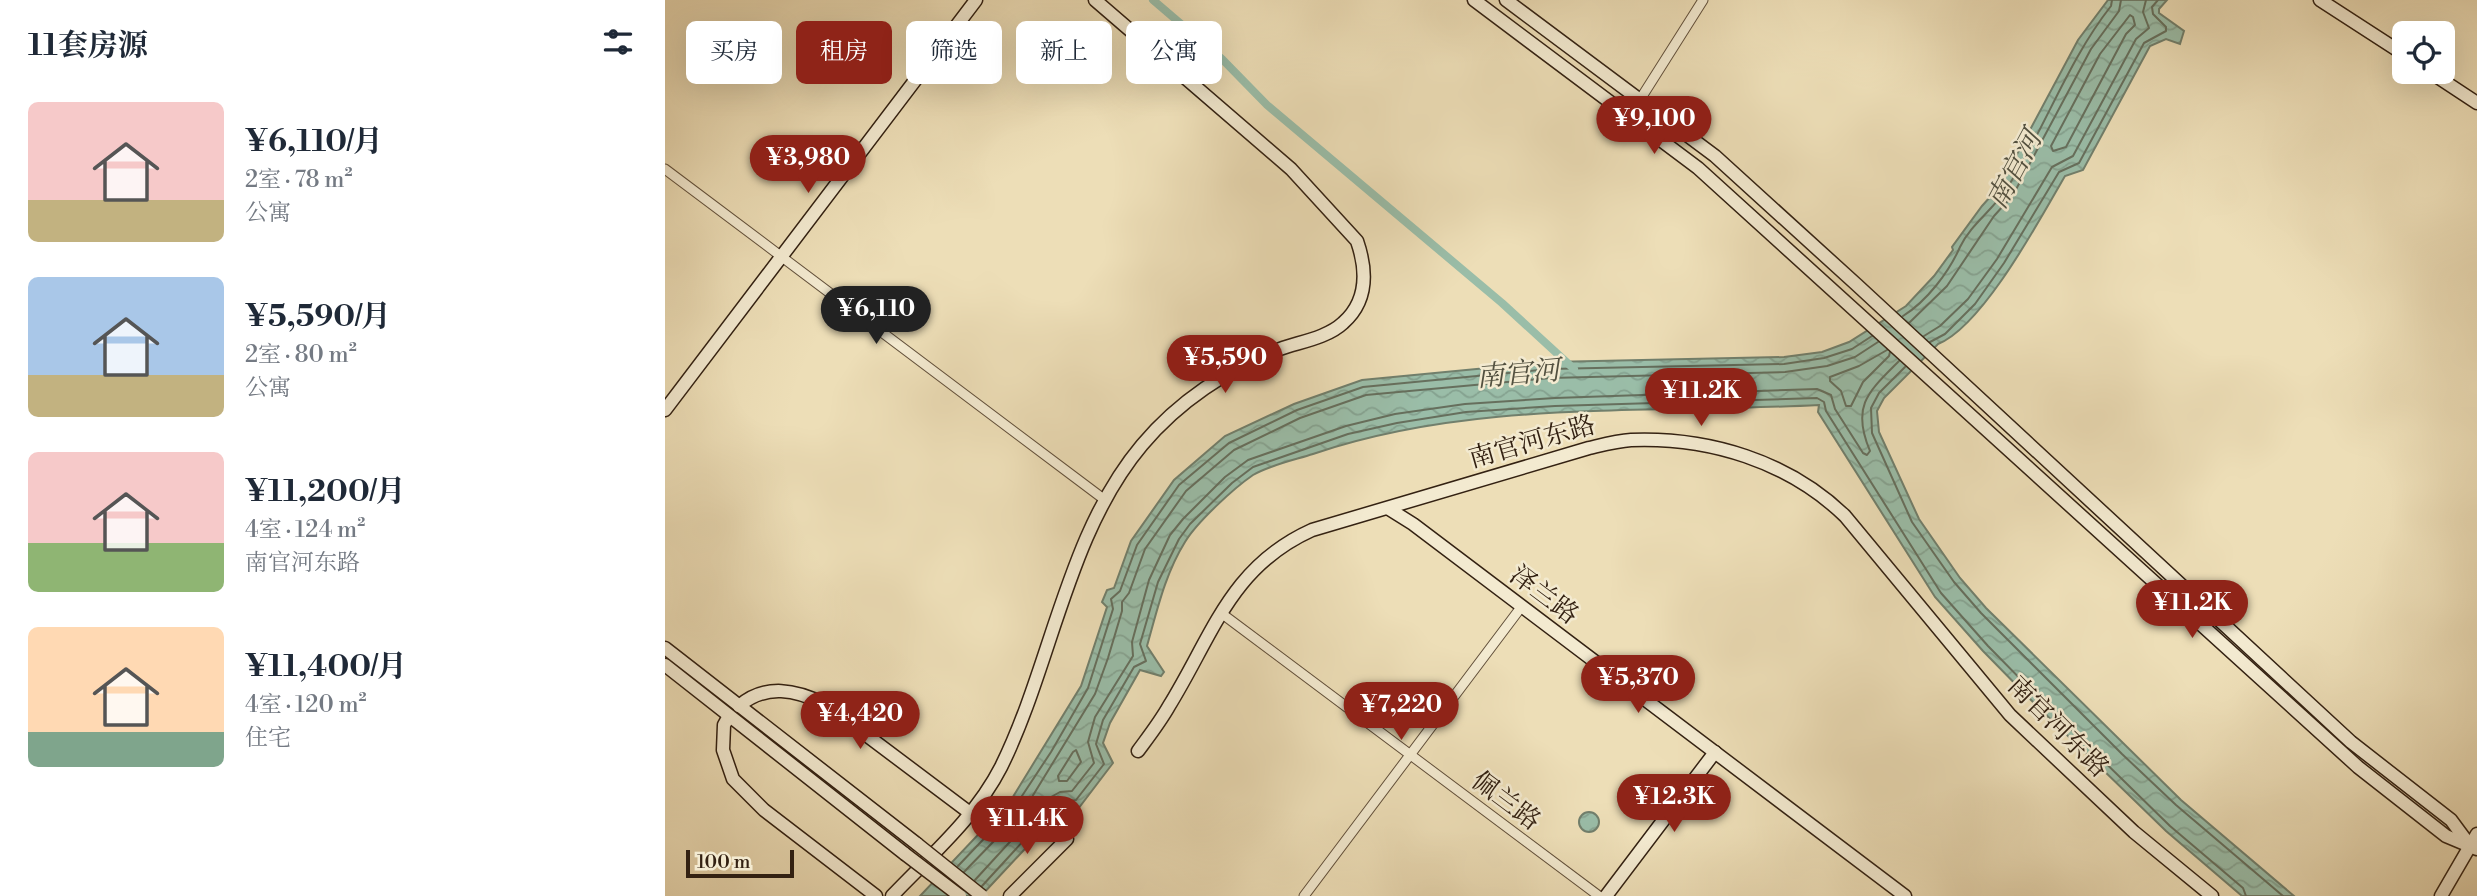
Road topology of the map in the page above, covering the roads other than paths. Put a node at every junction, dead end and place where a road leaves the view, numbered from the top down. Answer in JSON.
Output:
{"nodes":[{"id":1,"x":976,"y":0,"type":"edge"},
{"id":2,"x":1095,"y":0,"type":"edge"},
{"id":3,"x":1474,"y":0,"type":"edge"},
{"id":4,"x":1506,"y":0,"type":"edge"},
{"id":5,"x":1703,"y":0,"type":"edge"},
{"id":6,"x":2320,"y":0,"type":"edge"},
{"id":7,"x":2392,"y":47,"type":"edge"},
{"id":8,"x":2448,"y":84,"type":"edge"},
{"id":9,"x":1640,"y":100,"type":"junction"},
{"id":10,"x":2477,"y":103,"type":"edge"},
{"id":11,"x":1629,"y":117,"type":"junction"},
{"id":12,"x":665,"y":169,"type":"edge"},
{"id":13,"x":782,"y":257,"type":"junction"},
{"id":14,"x":665,"y":410,"type":"edge"},
{"id":15,"x":1422,"y":498,"type":"junction"},
{"id":16,"x":1105,"y":500,"type":"junction"},
{"id":17,"x":1389,"y":509,"type":"junction"},
{"id":18,"x":1413,"y":524,"type":"junction"},
{"id":19,"x":1522,"y":606,"type":"junction"},
{"id":20,"x":1221,"y":613,"type":"junction"},
{"id":21,"x":665,"y":648,"type":"edge"},
{"id":22,"x":665,"y":665,"type":"edge"},
{"id":23,"x":739,"y":706,"type":"junction"},
{"id":24,"x":729,"y":716,"type":"junction"},
{"id":25,"x":1138,"y":751,"type":"dead end"},
{"id":26,"x":1715,"y":752,"type":"junction"},
{"id":27,"x":1410,"y":755,"type":"junction"},
{"id":28,"x":970,"y":813,"type":"junction"},
{"id":29,"x":1067,"y":839,"type":"dead end"},
{"id":30,"x":2474,"y":842,"type":"edge"},
{"id":31,"x":876,"y":896,"type":"edge"},
{"id":32,"x":892,"y":896,"type":"edge"},
{"id":33,"x":960,"y":896,"type":"edge"},
{"id":34,"x":982,"y":896,"type":"edge"},
{"id":35,"x":1010,"y":896,"type":"edge"},
{"id":36,"x":1304,"y":896,"type":"edge"},
{"id":37,"x":1599,"y":896,"type":"edge"},
{"id":38,"x":1606,"y":896,"type":"edge"},
{"id":39,"x":1905,"y":896,"type":"edge"},
{"id":40,"x":2212,"y":896,"type":"edge"},
{"id":41,"x":2441,"y":896,"type":"edge"}],
"edges":[{"from":1,"to":13,"type":"street"},
{"from":2,"to":16,"type":"street"},
{"from":3,"to":11,"type":"street"},
{"from":4,"to":9,"type":"street"},
{"from":5,"to":9,"type":"street"},
{"from":6,"to":7,"type":"street"},
{"from":8,"to":10,"type":"street"},
{"from":9,"to":11,"type":"street"},
{"from":9,"to":30,"type":"street"},
{"from":11,"to":30,"type":"street"},
{"from":12,"to":13,"type":"street"},
{"from":13,"to":14,"type":"street"},
{"from":13,"to":16,"type":"street"},
{"from":15,"to":17,"type":"street","name":"南官河东路"},
{"from":15,"to":18,"type":"street"},
{"from":15,"to":40,"type":"street","name":"南官河东路"},
{"from":16,"to":28,"type":"street"},
{"from":17,"to":18,"type":"street","name":"泽兰路"},
{"from":17,"to":20,"type":"street","name":"南官河东路"},
{"from":18,"to":19,"type":"street","name":"泽兰路"},
{"from":19,"to":26,"type":"street","name":"泽兰路"},
{"from":19,"to":27,"type":"street"},
{"from":20,"to":25,"type":"street","name":"南官河东路"},
{"from":20,"to":27,"type":"street","name":"佩兰路"},
{"from":21,"to":23,"type":"street"},
{"from":22,"to":24,"type":"street"},
{"from":23,"to":28,"type":"street"},
{"from":23,"to":34,"type":"street","bridge":true},
{"from":24,"to":31,"type":"street"},
{"from":24,"to":33,"type":"street","bridge":true},
{"from":26,"to":38,"type":"street"},
{"from":26,"to":39,"type":"street","name":"泽兰路"},
{"from":27,"to":36,"type":"street"},
{"from":27,"to":37,"type":"street","name":"佩兰路"},
{"from":28,"to":32,"type":"street"},
{"from":29,"to":35,"type":"street"},
{"from":30,"to":41,"type":"street"}]}
